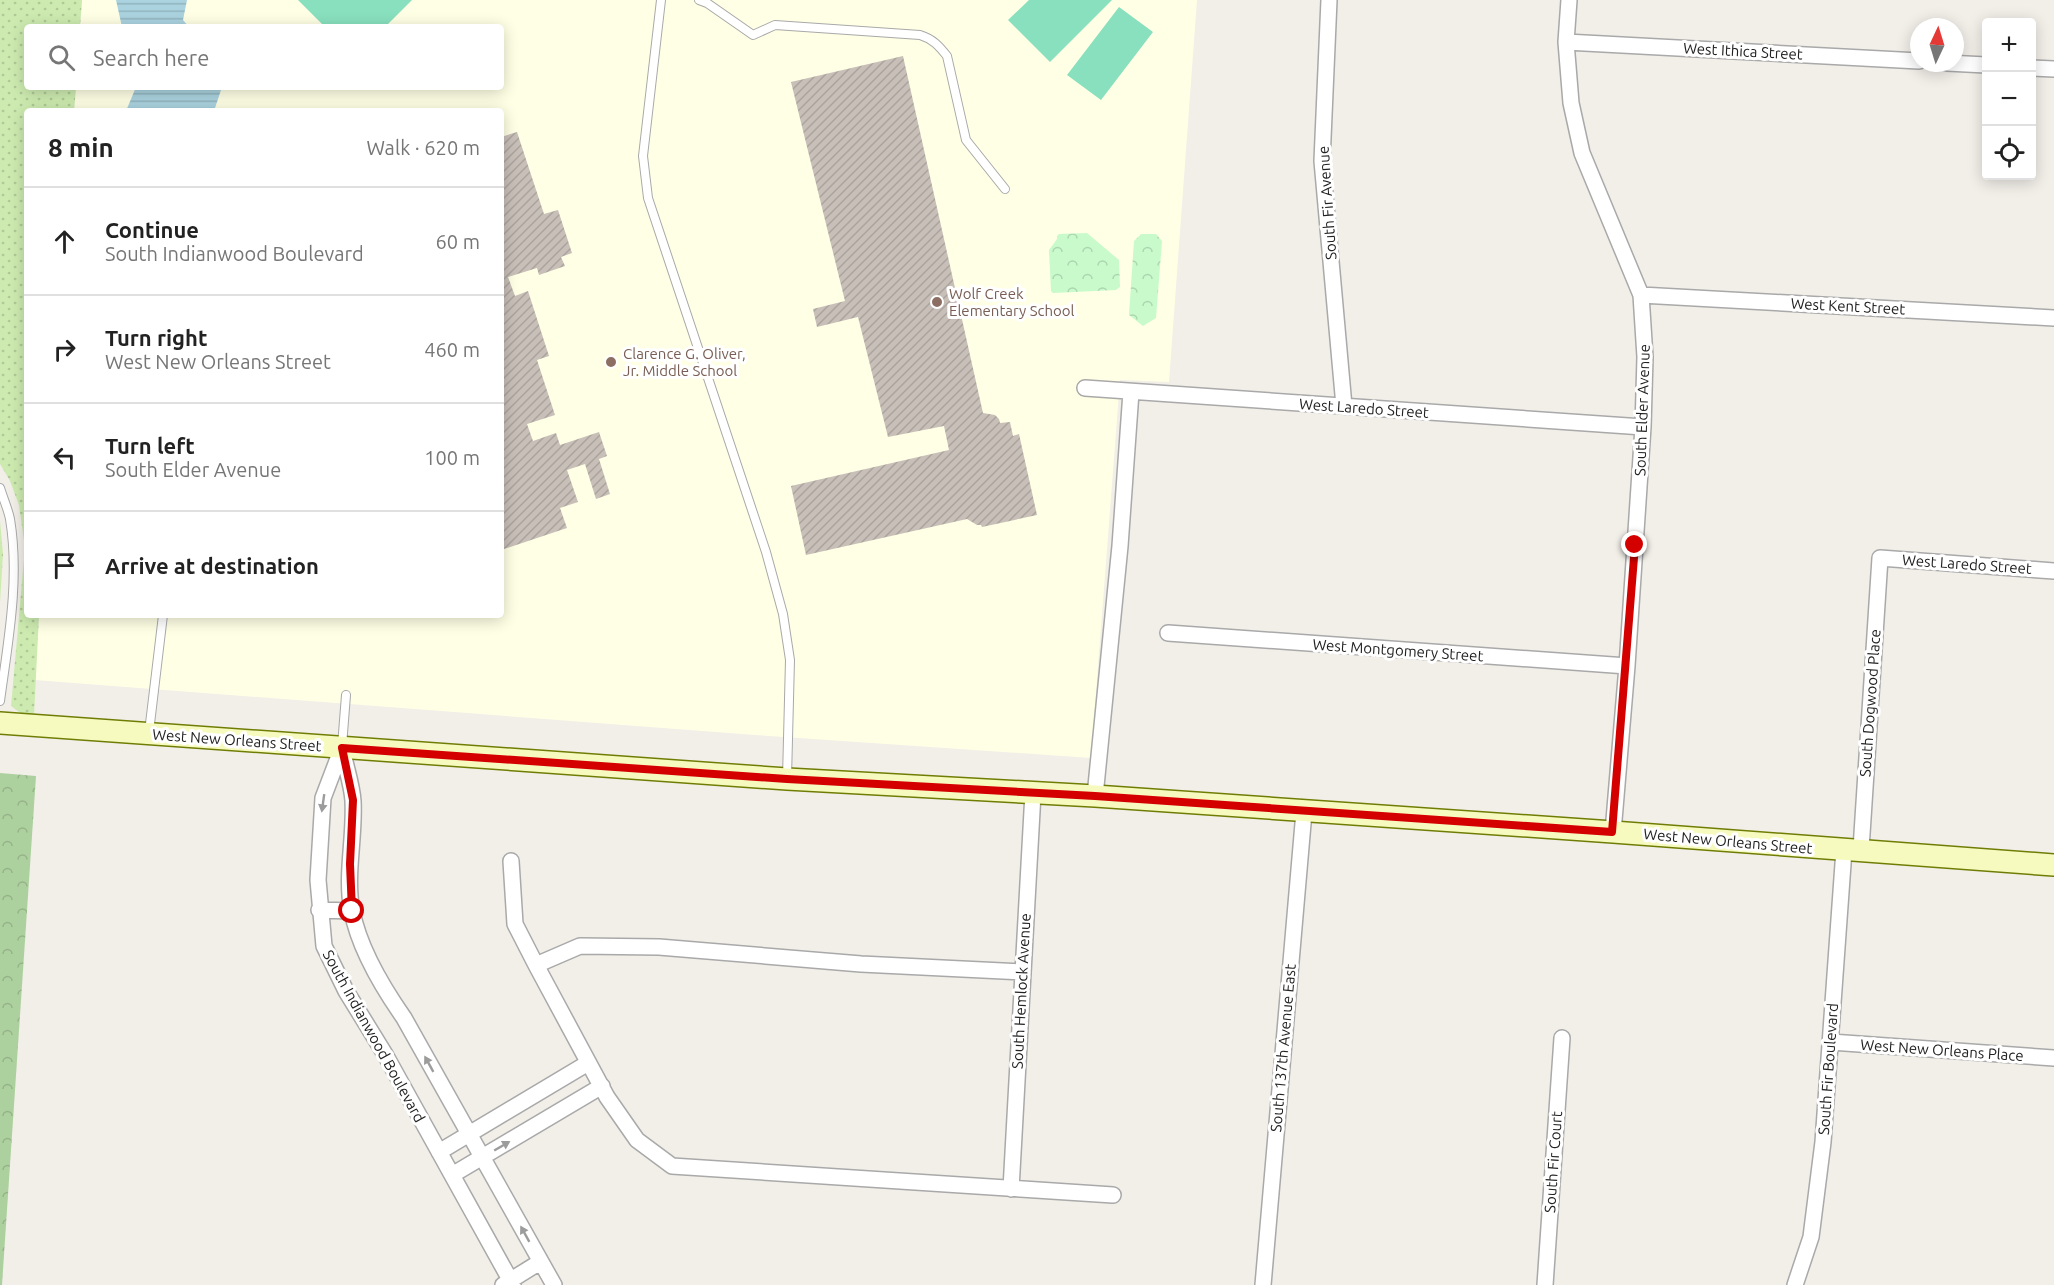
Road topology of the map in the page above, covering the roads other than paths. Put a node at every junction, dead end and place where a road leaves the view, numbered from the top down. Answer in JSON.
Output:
{"nodes":[{"id":1,"x":660,"y":0,"type":"edge"},
{"id":2,"x":699,"y":0,"type":"edge"},
{"id":3,"x":1329,"y":0,"type":"edge"},
{"id":4,"x":1569,"y":0,"type":"edge"},
{"id":5,"x":1566,"y":42,"type":"junction"},
{"id":6,"x":1910,"y":61,"type":"edge"},
{"id":7,"x":1964,"y":64,"type":"edge"},
{"id":8,"x":1982,"y":65,"type":"edge"},
{"id":9,"x":2036,"y":68,"type":"edge"},
{"id":10,"x":2054,"y":69,"type":"edge"},
{"id":11,"x":1005,"y":189,"type":"dead end"},
{"id":12,"x":1641,"y":296,"type":"junction"},
{"id":13,"x":2054,"y":318,"type":"edge"},
{"id":14,"x":1085,"y":388,"type":"dead end"},
{"id":15,"x":1131,"y":392,"type":"junction"},
{"id":16,"x":1344,"y":406,"type":"junction"},
{"id":17,"x":1643,"y":427,"type":"junction"},
{"id":18,"x":0,"y":488,"type":"edge"},
{"id":19,"x":1880,"y":558,"type":"joint"},
{"id":20,"x":2054,"y":571,"type":"edge"},
{"id":21,"x":164,"y":618,"type":"edge"},
{"id":22,"x":1168,"y":633,"type":"dead end"},
{"id":23,"x":1627,"y":666,"type":"junction"},
{"id":24,"x":346,"y":695,"type":"dead end"},
{"id":25,"x":0,"y":701,"type":"edge"},
{"id":26,"x":0,"y":723,"type":"edge"},
{"id":27,"x":149,"y":734,"type":"junction"},
{"id":28,"x":342,"y":748,"type":"junction"},
{"id":29,"x":787,"y":779,"type":"junction"},
{"id":30,"x":1033,"y":793,"type":"junction"},
{"id":31,"x":1095,"y":796,"type":"junction"},
{"id":32,"x":1304,"y":812,"type":"junction"},
{"id":33,"x":1612,"y":832,"type":"junction"},
{"id":34,"x":1852,"y":850,"type":"junction"},
{"id":35,"x":511,"y":861,"type":"dead end"},
{"id":36,"x":2054,"y":865,"type":"edge"},
{"id":37,"x":319,"y":910,"type":"junction"},
{"id":38,"x":352,"y":911,"type":"junction"},
{"id":39,"x":536,"y":965,"type":"junction"},
{"id":40,"x":1022,"y":972,"type":"junction"},
{"id":41,"x":1562,"y":1038,"type":"dead end"},
{"id":42,"x":1831,"y":1042,"type":"junction"},
{"id":43,"x":2054,"y":1058,"type":"edge"},
{"id":44,"x":588,"y":1063,"type":"junction"},
{"id":45,"x":602,"y":1086,"type":"junction"},
{"id":46,"x":531,"y":1098,"type":"junction"},
{"id":47,"x":544,"y":1121,"type":"junction"},
{"id":48,"x":469,"y":1135,"type":"junction"},
{"id":49,"x":439,"y":1152,"type":"junction"},
{"id":50,"x":482,"y":1158,"type":"junction"},
{"id":51,"x":452,"y":1175,"type":"junction"},
{"id":52,"x":1011,"y":1189,"type":"junction"},
{"id":53,"x":1113,"y":1195,"type":"dead end"},
{"id":54,"x":540,"y":1262,"type":"junction"},
{"id":55,"x":509,"y":1284,"type":"edge"},
{"id":56,"x":554,"y":1285,"type":"edge"},
{"id":57,"x":1263,"y":1285,"type":"edge"},
{"id":58,"x":1545,"y":1285,"type":"edge"},
{"id":59,"x":1795,"y":1285,"type":"edge"}],
"edges":[{"from":1,"to":29,"type":"lane"},
{"from":2,"to":11,"type":"lane"},
{"from":3,"to":16,"type":"street","name":"South Fir Avenue"},
{"from":4,"to":5,"type":"street","name":"South Elder Avenue"},
{"from":5,"to":6,"type":"street","name":"West Ithica Street"},
{"from":5,"to":12,"type":"street","name":"South Elder Avenue"},
{"from":7,"to":8,"type":"street"},
{"from":9,"to":10,"type":"street"},
{"from":12,"to":13,"type":"street","name":"West Kent Street"},
{"from":12,"to":17,"type":"street","name":"South Elder Avenue"},
{"from":14,"to":15,"type":"street","name":"West Laredo Street"},
{"from":15,"to":16,"type":"street","name":"West Laredo Street"},
{"from":15,"to":31,"type":"street"},
{"from":16,"to":17,"type":"street","name":"West Laredo Street"},
{"from":17,"to":23,"type":"street","name":"South Elder Avenue"},
{"from":18,"to":25,"type":"lane"},
{"from":19,"to":20,"type":"street","name":"West Laredo Street"},
{"from":19,"to":34,"type":"street","name":"South Dogwood Place"},
{"from":21,"to":27,"type":"lane"},
{"from":22,"to":23,"type":"street","name":"West Montgomery Street"},
{"from":23,"to":33,"type":"street","name":"South Elder Avenue"},
{"from":24,"to":28,"type":"lane"},
{"from":26,"to":27,"type":"street","name":"West New Orleans Street"},
{"from":27,"to":28,"type":"street","name":"West New Orleans Street"},
{"from":28,"to":29,"type":"street","name":"West New Orleans Street"},
{"from":28,"to":37,"type":"street","name":"South Indianwood Boulevard","one_way":true},
{"from":28,"to":38,"type":"street"},
{"from":29,"to":30,"type":"street","name":"West New Orleans Street"},
{"from":30,"to":31,"type":"street","name":"West New Orleans Street"},
{"from":30,"to":40,"type":"street","name":"South Hemlock Avenue"},
{"from":31,"to":32,"type":"street","name":"West New Orleans Street"},
{"from":32,"to":33,"type":"street","name":"West New Orleans Street"},
{"from":32,"to":57,"type":"street","name":"South 137th Avenue East"},
{"from":33,"to":34,"type":"street","name":"West New Orleans Street"},
{"from":34,"to":36,"type":"street","name":"West New Orleans Street"},
{"from":34,"to":42,"type":"street","name":"South Fir Boulevard"},
{"from":35,"to":39,"type":"street"},
{"from":37,"to":38,"type":"street"},
{"from":37,"to":49,"type":"street","name":"South Indianwood Boulevard"},
{"from":48,"to":38,"type":"street","one_way":true},
{"from":39,"to":40,"type":"street"},
{"from":39,"to":44,"type":"street"},
{"from":40,"to":52,"type":"street","name":"South Hemlock Avenue"},
{"from":41,"to":58,"type":"street","name":"South Fir Court"},
{"from":42,"to":43,"type":"street","name":"West New Orleans Place"},
{"from":42,"to":59,"type":"street","name":"South Fir Boulevard"},
{"from":44,"to":45,"type":"street"},
{"from":44,"to":46,"type":"street"},
{"from":45,"to":47,"type":"street"},
{"from":45,"to":52,"type":"street"},
{"from":46,"to":47,"type":"street"},
{"from":46,"to":48,"type":"street"},
{"from":50,"to":47,"type":"street","one_way":true},
{"from":48,"to":49,"type":"street"},
{"from":48,"to":50,"type":"street"},
{"from":49,"to":51,"type":"street","name":"South Indianwood Boulevard"},
{"from":50,"to":51,"type":"street"},
{"from":54,"to":50,"type":"street","one_way":true},
{"from":51,"to":55,"type":"street","name":"South Indianwood Boulevard"},
{"from":52,"to":53,"type":"street"},
{"from":54,"to":55,"type":"street"},
{"from":54,"to":56,"type":"street"}]}
